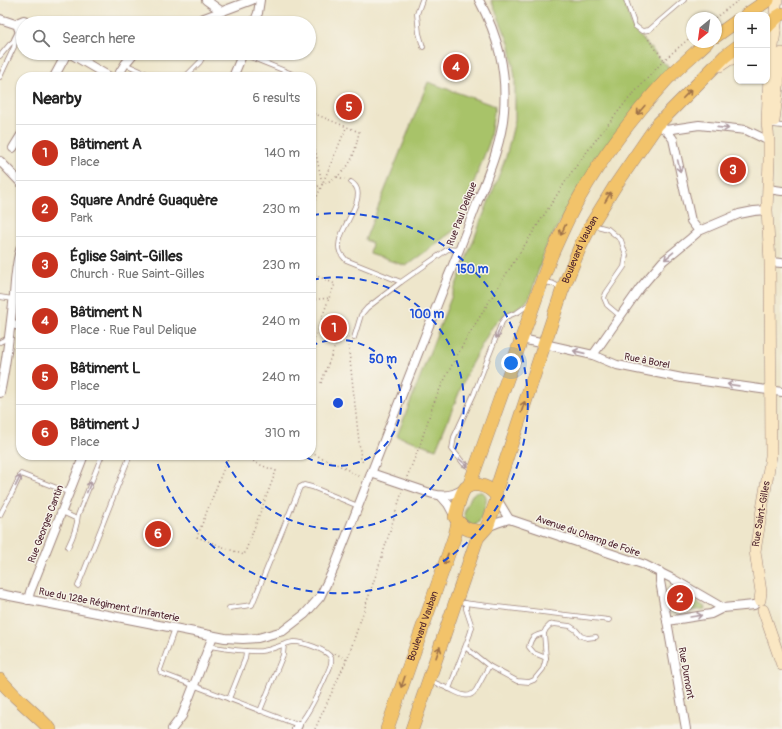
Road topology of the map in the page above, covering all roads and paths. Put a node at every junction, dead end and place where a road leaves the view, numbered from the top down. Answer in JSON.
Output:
{"nodes":[{"id":1,"x":206,"y":0,"type":"edge"},
{"id":2,"x":252,"y":0,"type":"edge"},
{"id":3,"x":260,"y":0,"type":"edge"},
{"id":4,"x":422,"y":0,"type":"edge"},
{"id":5,"x":479,"y":0,"type":"edge"},
{"id":6,"x":626,"y":0,"type":"edge"},
{"id":7,"x":684,"y":0,"type":"edge"},
{"id":8,"x":739,"y":0,"type":"edge"},
{"id":9,"x":762,"y":0,"type":"edge"},
{"id":10,"x":768,"y":0,"type":"edge"},
{"id":11,"x":777,"y":0,"type":"edge"},
{"id":12,"x":221,"y":12,"type":"junction"},
{"id":13,"x":750,"y":12,"type":"edge"},
{"id":14,"x":751,"y":12,"type":"edge"},
{"id":15,"x":722,"y":13,"type":"edge"},
{"id":16,"x":779,"y":15,"type":"edge"},
{"id":17,"x":210,"y":16,"type":"edge"},
{"id":18,"x":219,"y":16,"type":"edge"},
{"id":19,"x":257,"y":16,"type":"edge"},
{"id":20,"x":0,"y":19,"type":"edge"},
{"id":21,"x":734,"y":23,"type":"edge"},
{"id":22,"x":770,"y":24,"type":"edge"},
{"id":23,"x":16,"y":28,"type":"edge"},
{"id":24,"x":642,"y":31,"type":"junction"},
{"id":25,"x":722,"y":32,"type":"edge"},
{"id":26,"x":16,"y":40,"type":"joint"},
{"id":27,"x":686,"y":41,"type":"edge"},
{"id":28,"x":423,"y":48,"type":"dead end"},
{"id":29,"x":700,"y":48,"type":"edge"},
{"id":30,"x":736,"y":48,"type":"edge"},
{"id":31,"x":782,"y":53,"type":"edge"},
{"id":32,"x":0,"y":56,"type":"edge"},
{"id":33,"x":734,"y":59,"type":"edge"},
{"id":34,"x":64,"y":60,"type":"edge"},
{"id":35,"x":80,"y":60,"type":"edge"},
{"id":36,"x":128,"y":60,"type":"edge"},
{"id":37,"x":201,"y":60,"type":"edge"},
{"id":38,"x":240,"y":60,"type":"edge"},
{"id":39,"x":259,"y":60,"type":"edge"},
{"id":40,"x":664,"y":60,"type":"junction"},
{"id":41,"x":125,"y":64,"type":"junction"},
{"id":42,"x":770,"y":64,"type":"edge"},
{"id":43,"x":57,"y":72,"type":"edge"},
{"id":44,"x":101,"y":72,"type":"edge"},
{"id":45,"x":120,"y":72,"type":"edge"},
{"id":46,"x":143,"y":72,"type":"edge"},
{"id":47,"x":190,"y":72,"type":"edge"},
{"id":48,"x":235,"y":72,"type":"edge"},
{"id":49,"x":290,"y":72,"type":"edge"},
{"id":50,"x":0,"y":77,"type":"edge"},
{"id":51,"x":703,"y":78,"type":"junction"},
{"id":52,"x":768,"y":84,"type":"edge"},
{"id":53,"x":316,"y":115,"type":"edge"},
{"id":54,"x":778,"y":126,"type":"edge"},
{"id":55,"x":346,"y":128,"type":"dead end"},
{"id":56,"x":662,"y":128,"type":"junction"},
{"id":57,"x":769,"y":141,"type":"junction"},
{"id":58,"x":16,"y":144,"type":"edge"},
{"id":59,"x":14,"y":148,"type":"dead end"},
{"id":60,"x":316,"y":155,"type":"edge"},
{"id":61,"x":0,"y":161,"type":"edge"},
{"id":62,"x":337,"y":177,"type":"junction"},
{"id":63,"x":16,"y":178,"type":"edge"},
{"id":64,"x":351,"y":182,"type":"joint"},
{"id":65,"x":322,"y":185,"type":"junction"},
{"id":66,"x":316,"y":187,"type":"edge"},
{"id":67,"x":768,"y":189,"type":"junction"},
{"id":68,"x":782,"y":191,"type":"edge"},
{"id":69,"x":316,"y":199,"type":"edge"},
{"id":70,"x":767,"y":210,"type":"junction"},
{"id":71,"x":591,"y":225,"type":"junction"},
{"id":72,"x":699,"y":231,"type":"junction"},
{"id":73,"x":459,"y":251,"type":"junction"},
{"id":74,"x":770,"y":262,"type":"junction"},
{"id":75,"x":782,"y":263,"type":"edge"},
{"id":76,"x":316,"y":275,"type":"edge"},
{"id":77,"x":16,"y":276,"type":"edge"},
{"id":78,"x":401,"y":282,"type":"junction"},
{"id":79,"x":541,"y":284,"type":"junction"},
{"id":80,"x":562,"y":291,"type":"junction"},
{"id":81,"x":0,"y":297,"type":"edge"},
{"id":82,"x":329,"y":298,"type":"junction"},
{"id":83,"x":13,"y":299,"type":"junction"},
{"id":84,"x":316,"y":299,"type":"edge"},
{"id":85,"x":536,"y":299,"type":"junction"},
{"id":86,"x":620,"y":316,"type":"junction"},
{"id":87,"x":11,"y":323,"type":"junction"},
{"id":88,"x":16,"y":325,"type":"edge"},
{"id":89,"x":316,"y":335,"type":"edge"},
{"id":90,"x":8,"y":338,"type":"junction"},
{"id":91,"x":348,"y":338,"type":"junction"},
{"id":92,"x":354,"y":338,"type":"joint"},
{"id":93,"x":522,"y":339,"type":"junction"},
{"id":94,"x":0,"y":342,"type":"edge"},
{"id":95,"x":544,"y":344,"type":"junction"},
{"id":96,"x":593,"y":355,"type":"junction"},
{"id":97,"x":321,"y":382,"type":"dead end"},
{"id":98,"x":777,"y":392,"type":"edge"},
{"id":99,"x":0,"y":393,"type":"edge"},
{"id":100,"x":316,"y":455,"type":"edge"},
{"id":101,"x":82,"y":460,"type":"edge"},
{"id":102,"x":100,"y":460,"type":"edge"},
{"id":103,"x":128,"y":460,"type":"edge"},
{"id":104,"x":227,"y":460,"type":"edge"},
{"id":105,"x":251,"y":460,"type":"edge"},
{"id":106,"x":363,"y":462,"type":"dead end"},
{"id":107,"x":475,"y":470,"type":"junction"},
{"id":108,"x":370,"y":477,"type":"junction"},
{"id":109,"x":404,"y":484,"type":"junction"},
{"id":110,"x":467,"y":487,"type":"junction"},
{"id":111,"x":70,"y":492,"type":"junction"},
{"id":112,"x":441,"y":496,"type":"junction"},
{"id":113,"x":496,"y":496,"type":"junction"},
{"id":114,"x":358,"y":506,"type":"junction"},
{"id":115,"x":62,"y":512,"type":"junction"},
{"id":116,"x":0,"y":515,"type":"edge"},
{"id":117,"x":77,"y":519,"type":"junction"},
{"id":118,"x":509,"y":519,"type":"junction"},
{"id":119,"x":456,"y":520,"type":"junction"},
{"id":120,"x":485,"y":529,"type":"junction"},
{"id":121,"x":68,"y":547,"type":"dead end"},
{"id":122,"x":660,"y":572,"type":"junction"},
{"id":123,"x":78,"y":586,"type":"dead end"},
{"id":124,"x":0,"y":594,"type":"edge"},
{"id":125,"x":28,"y":600,"type":"junction"},
{"id":126,"x":460,"y":602,"type":"junction"},
{"id":127,"x":759,"y":605,"type":"junction"},
{"id":128,"x":229,"y":608,"type":"dead end"},
{"id":129,"x":723,"y":608,"type":"junction"},
{"id":130,"x":610,"y":620,"type":"dead end"},
{"id":131,"x":667,"y":621,"type":"junction"},
{"id":132,"x":175,"y":628,"type":"junction"},
{"id":133,"x":544,"y":633,"type":"junction"},
{"id":134,"x":213,"y":636,"type":"junction"},
{"id":135,"x":596,"y":637,"type":"dead end"},
{"id":136,"x":284,"y":645,"type":"junction"},
{"id":137,"x":209,"y":646,"type":"junction"},
{"id":138,"x":465,"y":647,"type":"junction"},
{"id":139,"x":246,"y":652,"type":"junction"},
{"id":140,"x":546,"y":658,"type":"junction"},
{"id":141,"x":782,"y":665,"type":"edge"},
{"id":142,"x":489,"y":666,"type":"junction"},
{"id":143,"x":0,"y":680,"type":"edge"},
{"id":144,"x":429,"y":680,"type":"junction"},
{"id":145,"x":0,"y":687,"type":"edge"},
{"id":146,"x":192,"y":689,"type":"junction"},
{"id":147,"x":449,"y":689,"type":"junction"},
{"id":148,"x":229,"y":699,"type":"junction"},
{"id":149,"x":260,"y":711,"type":"junction"},
{"id":150,"x":297,"y":727,"type":"edge"},
{"id":151,"x":38,"y":729,"type":"edge"},
{"id":152,"x":50,"y":729,"type":"edge"},
{"id":153,"x":172,"y":729,"type":"edge"},
{"id":154,"x":315,"y":729,"type":"edge"},
{"id":155,"x":387,"y":729,"type":"edge"},
{"id":156,"x":412,"y":729,"type":"edge"},
{"id":157,"x":686,"y":729,"type":"edge"}],
"edges":[{"from":1,"to":12,"type":"street"},
{"from":2,"to":12,"type":"street"},
{"from":3,"to":19,"type":"street"},
{"from":4,"to":28,"type":"lane"},
{"from":5,"to":73,"type":"street","name":"Rue Paul Delique"},
{"from":6,"to":24,"type":"lane"},
{"from":7,"to":24,"type":"lane"},
{"from":8,"to":15,"type":"path"},
{"from":9,"to":13,"type":"street"},
{"from":10,"to":14,"type":"main road"},
{"from":11,"to":16,"type":"street","name":"Rue Saint-Gilles"},
{"from":12,"to":17,"type":"street"},
{"from":12,"to":18,"type":"lane"},
{"from":16,"to":22,"type":"main road"},
{"from":16,"to":42,"type":"street","name":"Rue Saint-Gilles"},
{"from":20,"to":23,"type":"street"},
{"from":21,"to":25,"type":"main road"},
{"from":24,"to":40,"type":"path"},
{"from":26,"to":32,"type":"lane"},
{"from":26,"to":50,"type":"lane"},
{"from":27,"to":40,"type":"path"},
{"from":29,"to":79,"type":"main road","one_way":true},
{"from":30,"to":51,"type":"main road","name":"Boulevard Vauban"},
{"from":31,"to":54,"type":"street","name":"Rue Saint-Gilles"},
{"from":33,"to":51,"type":"street"},
{"from":34,"to":43,"type":"street"},
{"from":35,"to":44,"type":"street"},
{"from":36,"to":41,"type":"street"},
{"from":37,"to":47,"type":"lane"},
{"from":38,"to":48,"type":"street"},
{"from":39,"to":49,"type":"lane"},
{"from":40,"to":109,"type":"path"},
{"from":41,"to":45,"type":"street"},
{"from":41,"to":46,"type":"lane"},
{"from":56,"to":51,"type":"main road","name":"Boulevard Vauban","one_way":true},
{"from":52,"to":57,"type":"street","name":"Rue Saint-Gilles"},
{"from":53,"to":62,"type":"path"},
{"from":54,"to":57,"type":"street","name":"Rue Saint-Gilles"},
{"from":55,"to":65,"type":"path"},
{"from":56,"to":57,"type":"street","one_way":true},
{"from":71,"to":56,"type":"main road","name":"Boulevard Vauban","one_way":true},
{"from":56,"to":72,"type":"street","one_way":true},
{"from":57,"to":67,"type":"street","name":"Rue Saint-Gilles"},
{"from":58,"to":59,"type":"street"},
{"from":60,"to":65,"type":"path"},
{"from":61,"to":63,"type":"street"},
{"from":62,"to":64,"type":"path"},
{"from":62,"to":65,"type":"path"},
{"from":64,"to":78,"type":"lane"},
{"from":65,"to":66,"type":"path"},
{"from":65,"to":69,"type":"path"},
{"from":67,"to":68,"type":"street"},
{"from":67,"to":70,"type":"street","name":"Rue Saint-Gilles"},
{"from":70,"to":72,"type":"street"},
{"from":70,"to":74,"type":"street","name":"Rue Saint-Gilles"},
{"from":71,"to":80,"type":"main road","name":"Boulevard Vauban"},
{"from":71,"to":86,"type":"lane"},
{"from":72,"to":86,"type":"street","one_way":true},
{"from":73,"to":78,"type":"lane"},
{"from":73,"to":108,"type":"street","name":"Rue Paul Delique"},
{"from":74,"to":75,"type":"street"},
{"from":74,"to":98,"type":"street","name":"Rue Saint-Gilles"},
{"from":76,"to":82,"type":"path"},
{"from":77,"to":83,"type":"street"},
{"from":78,"to":92,"type":"lane"},
{"from":79,"to":80,"type":"lane"},
{"from":79,"to":85,"type":"main road"},
{"from":80,"to":95,"type":"main road","name":"Boulevard Vauban"},
{"from":81,"to":83,"type":"lane"},
{"from":82,"to":84,"type":"path"},
{"from":82,"to":89,"type":"path"},
{"from":83,"to":87,"type":"street"},
{"from":85,"to":93,"type":"main road"},
{"from":85,"to":107,"type":"lane","one_way":true},
{"from":86,"to":96,"type":"street"},
{"from":87,"to":88,"type":"street"},
{"from":87,"to":90,"type":"street"},
{"from":90,"to":94,"type":"lane"},
{"from":90,"to":99,"type":"street"},
{"from":91,"to":92,"type":"path"},
{"from":91,"to":97,"type":"path"},
{"from":91,"to":106,"type":"path"},
{"from":93,"to":95,"type":"street","name":"Rue à Borel"},
{"from":93,"to":107,"type":"main road"},
{"from":96,"to":95,"type":"street","name":"Rue à Borel","one_way":true},
{"from":113,"to":95,"type":"main road","name":"Boulevard Vauban","one_way":true},
{"from":98,"to":96,"type":"street","name":"Rue à Borel","one_way":true},
{"from":98,"to":127,"type":"street","name":"Rue Saint-Gilles"},
{"from":100,"to":108,"type":"path"},
{"from":101,"to":111,"type":"street","name":"Rue Georges Cantin"},
{"from":117,"to":102,"type":"lane","one_way":true},
{"from":103,"to":123,"type":"lane"},
{"from":104,"to":105,"type":"path"},
{"from":107,"to":110,"type":"main road"},
{"from":108,"to":109,"type":"street"},
{"from":108,"to":114,"type":"street","name":"Rue du 128e Régiment d'Infanterie"},
{"from":109,"to":112,"type":"street"},
{"from":109,"to":154,"type":"path"},
{"from":110,"to":112,"type":"street"},
{"from":110,"to":113,"type":"main road"},
{"from":110,"to":119,"type":"main road"},
{"from":111,"to":115,"type":"street","name":"Rue Georges Cantin"},
{"from":116,"to":111,"type":"lane","one_way":true},
{"from":112,"to":119,"type":"street"},
{"from":113,"to":118,"type":"street"},
{"from":113,"to":120,"type":"main road"},
{"from":114,"to":128,"type":"lane"},
{"from":114,"to":134,"type":"street","name":"Rue du 128e Régiment d'Infanterie"},
{"from":115,"to":117,"type":"lane"},
{"from":115,"to":125,"type":"street","name":"Rue Georges Cantin"},
{"from":117,"to":121,"type":"lane"},
{"from":118,"to":120,"type":"street"},
{"from":118,"to":122,"type":"street","name":"Avenue du Champ de Foire"},
{"from":119,"to":120,"type":"main road"},
{"from":119,"to":155,"type":"main road","name":"Boulevard Vauban","one_way":true},
{"from":120,"to":126,"type":"main road"},
{"from":122,"to":129,"type":"street","name":"Avenue du Champ de Foire"},
{"from":122,"to":131,"type":"street","name":"Rue Dumont"},
{"from":124,"to":125,"type":"street","name":"Rue du 128e Régiment d'Infanterie"},
{"from":125,"to":132,"type":"street","name":"Rue du 128e Régiment d'Infanterie"},
{"from":126,"to":130,"type":"lane"},
{"from":126,"to":138,"type":"lane"},
{"from":144,"to":126,"type":"main road","one_way":true},
{"from":127,"to":129,"type":"street"},
{"from":127,"to":141,"type":"street","name":"Rue Saint-Gilles"},
{"from":131,"to":129,"type":"street","one_way":true},
{"from":131,"to":157,"type":"street","name":"Rue Dumont"},
{"from":132,"to":134,"type":"street","name":"Rue du 128e Régiment d'Infanterie"},
{"from":132,"to":146,"type":"lane"},
{"from":133,"to":135,"type":"lane"},
{"from":133,"to":140,"type":"lane"},
{"from":133,"to":140,"type":"lane"},
{"from":134,"to":137,"type":"street"},
{"from":136,"to":139,"type":"lane"},
{"from":136,"to":149,"type":"lane"},
{"from":136,"to":150,"type":"lane"},
{"from":137,"to":139,"type":"lane"},
{"from":137,"to":146,"type":"street"},
{"from":138,"to":142,"type":"lane"},
{"from":138,"to":147,"type":"lane"},
{"from":139,"to":148,"type":"lane"},
{"from":140,"to":142,"type":"lane"},
{"from":142,"to":147,"type":"lane"},
{"from":143,"to":152,"type":"main road"},
{"from":144,"to":147,"type":"lane"},
{"from":144,"to":156,"type":"main road"},
{"from":145,"to":151,"type":"main road"},
{"from":146,"to":148,"type":"lane"},
{"from":146,"to":153,"type":"street"},
{"from":148,"to":149,"type":"lane"},
{"from":149,"to":150,"type":"lane"}]}
